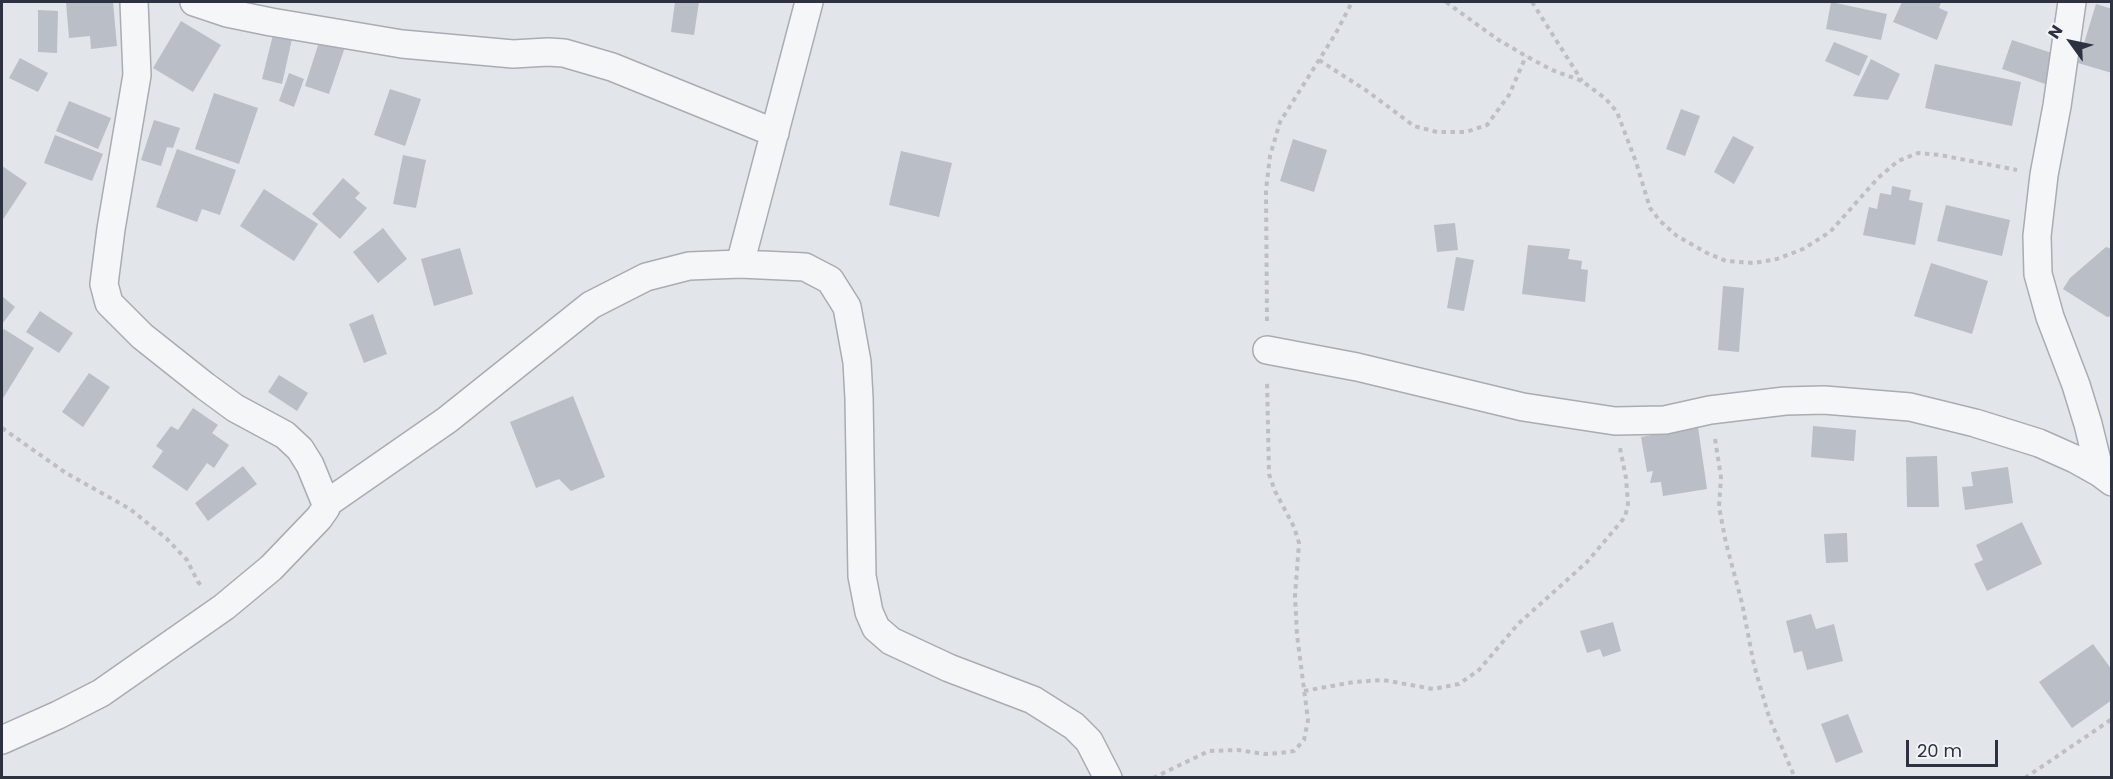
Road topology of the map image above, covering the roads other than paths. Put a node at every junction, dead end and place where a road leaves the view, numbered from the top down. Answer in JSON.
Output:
{"nodes":[{"id":1,"x":134,"y":2,"type":"edge"},
{"id":2,"x":194,"y":2,"type":"edge"},
{"id":3,"x":809,"y":2,"type":"edge"},
{"id":4,"x":2072,"y":2,"type":"edge"},
{"id":5,"x":775,"y":133,"type":"junction"},
{"id":6,"x":740,"y":264,"type":"junction"},
{"id":7,"x":1268,"y":350,"type":"road end"},
{"id":8,"x":2106,"y":478,"type":"edge"},
{"id":9,"x":326,"y":504,"type":"junction"},
{"id":10,"x":2,"y":740,"type":"edge"},
{"id":11,"x":1108,"y":777,"type":"edge"}],
"edges":[{"from":1,"to":9,"type":"street"},
{"from":2,"to":5,"type":"street"},
{"from":3,"to":5,"type":"street"},
{"from":4,"to":8,"type":"street"},
{"from":5,"to":6,"type":"street"},
{"from":6,"to":9,"type":"street"},
{"from":6,"to":11,"type":"street"},
{"from":7,"to":8,"type":"street"},
{"from":9,"to":10,"type":"street"}]}
